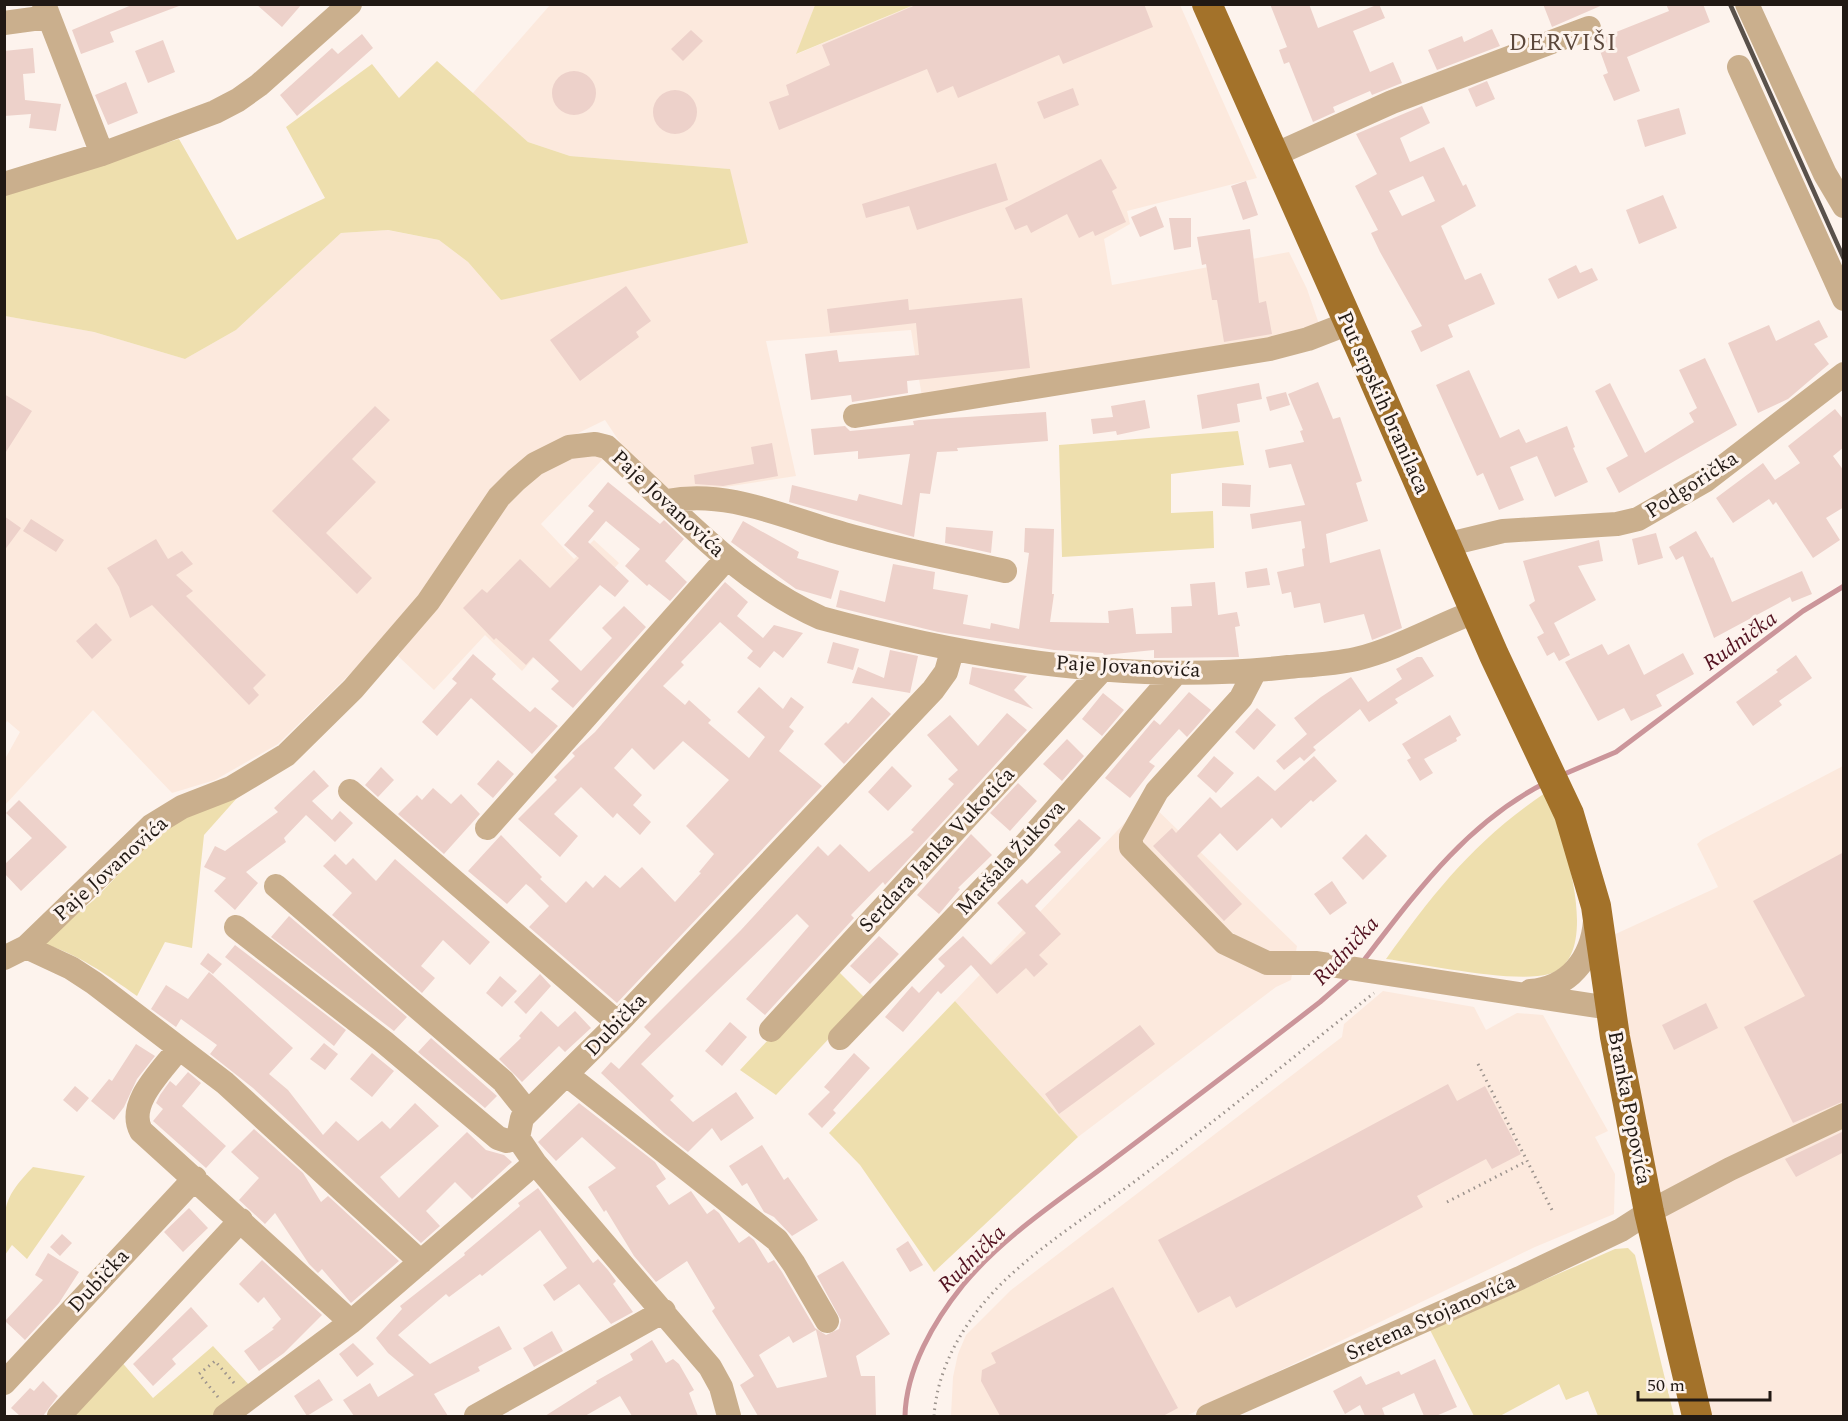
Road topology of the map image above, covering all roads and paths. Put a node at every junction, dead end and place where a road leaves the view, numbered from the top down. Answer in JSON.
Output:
{"nodes":[{"id":1,"x":1207,"y":4,"type":"edge"},
{"id":2,"x":1747,"y":4,"type":"edge"},
{"id":3,"x":337,"y":9,"type":"edge"},
{"id":4,"x":46,"y":11,"type":"edge"},
{"id":5,"x":4,"y":23,"type":"edge"},
{"id":6,"x":1589,"y":28,"type":"dead end"},
{"id":7,"x":1739,"y":67,"type":"dead end"},
{"id":8,"x":102,"y":154,"type":"junction"},
{"id":9,"x":1274,"y":155,"type":"junction"},
{"id":10,"x":4,"y":184,"type":"edge"},
{"id":11,"x":1844,"y":206,"type":"edge"},
{"id":12,"x":1844,"y":300,"type":"edge"},
{"id":13,"x":1349,"y":324,"type":"junction"},
{"id":14,"x":1844,"y":374,"type":"edge"},
{"id":15,"x":855,"y":416,"type":"dead end"},
{"id":16,"x":667,"y":501,"type":"junction"},
{"id":17,"x":1445,"y":545,"type":"junction"},
{"id":18,"x":726,"y":558,"type":"junction"},
{"id":19,"x":1005,"y":571,"type":"dead end"},
{"id":20,"x":1474,"y":612,"type":"junction"},
{"id":21,"x":952,"y":651,"type":"junction"},
{"id":22,"x":1103,"y":669,"type":"junction"},
{"id":23,"x":1256,"y":671,"type":"junction"},
{"id":24,"x":1176,"y":673,"type":"junction"},
{"id":25,"x":350,"y":791,"type":"dead end"},
{"id":26,"x":1562,"y":801,"type":"joint"},
{"id":27,"x":487,"y":828,"type":"dead end"},
{"id":28,"x":276,"y":886,"type":"dead end"},
{"id":29,"x":1596,"y":906,"type":"junction"},
{"id":30,"x":236,"y":927,"type":"dead end"},
{"id":31,"x":15,"y":952,"type":"edge"},
{"id":32,"x":1384,"y":983,"type":"junction"},
{"id":33,"x":1512,"y":992,"type":"junction"},
{"id":34,"x":1610,"y":1008,"type":"junction"},
{"id":35,"x":618,"y":1023,"type":"junction"},
{"id":36,"x":771,"y":1030,"type":"dead end"},
{"id":37,"x":840,"y":1038,"type":"dead end"},
{"id":38,"x":179,"y":1048,"type":"junction"},
{"id":39,"x":1478,"y":1064,"type":"dead end"},
{"id":40,"x":567,"y":1075,"type":"junction"},
{"id":41,"x":527,"y":1111,"type":"junction"},
{"id":42,"x":1844,"y":1114,"type":"edge"},
{"id":43,"x":518,"y":1138,"type":"junction"},
{"id":44,"x":1527,"y":1161,"type":"junction"},
{"id":45,"x":535,"y":1163,"type":"junction"},
{"id":46,"x":195,"y":1178,"type":"junction"},
{"id":47,"x":1447,"y":1202,"type":"dead end"},
{"id":48,"x":1552,"y":1210,"type":"dead end"},
{"id":49,"x":1649,"y":1212,"type":"junction"},
{"id":50,"x":242,"y":1220,"type":"junction"},
{"id":51,"x":421,"y":1262,"type":"junction"},
{"id":52,"x":664,"y":1311,"type":"junction"},
{"id":53,"x":827,"y":1321,"type":"dead end"},
{"id":54,"x":351,"y":1322,"type":"junction"},
{"id":55,"x":4,"y":1383,"type":"edge"},
{"id":56,"x":237,"y":1387,"type":"dead end"},
{"id":57,"x":223,"y":1409,"type":"edge"},
{"id":58,"x":1232,"y":1412,"type":"edge"},
{"id":59,"x":59,"y":1416,"type":"edge"},
{"id":60,"x":476,"y":1416,"type":"edge"},
{"id":61,"x":729,"y":1416,"type":"edge"},
{"id":62,"x":934,"y":1416,"type":"edge"},
{"id":63,"x":1208,"y":1416,"type":"edge"},
{"id":64,"x":1697,"y":1416,"type":"edge"}],
"edges":[{"from":1,"to":9,"type":"main road","name":"Put srpskih branilaca"},
{"from":2,"to":11,"type":"street"},
{"from":3,"to":8,"type":"street"},
{"from":4,"to":5,"type":"street"},
{"from":4,"to":8,"type":"street"},
{"from":6,"to":9,"type":"street"},
{"from":7,"to":12,"type":"street"},
{"from":8,"to":10,"type":"street"},
{"from":9,"to":13,"type":"main road","name":"Put srpskih branilaca"},
{"from":13,"to":15,"type":"street"},
{"from":13,"to":17,"type":"main road","name":"Put srpskih branilaca"},
{"from":14,"to":17,"type":"street","name":"Podgorička"},
{"from":16,"to":18,"type":"street","name":"Paje Jovanovića"},
{"from":16,"to":19,"type":"street"},
{"from":16,"to":31,"type":"street","name":"Paje Jovanovića"},
{"from":17,"to":20,"type":"main road","name":"Put srpskih branilaca"},
{"from":18,"to":21,"type":"street","name":"Paje Jovanovića"},
{"from":18,"to":27,"type":"street"},
{"from":20,"to":23,"type":"street","name":"Paje Jovanovića"},
{"from":20,"to":26,"type":"main road","name":"Put srpskih branilaca"},
{"from":21,"to":22,"type":"street","name":"Paje Jovanovića"},
{"from":21,"to":35,"type":"street","name":"Dubička"},
{"from":22,"to":24,"type":"street","name":"Paje Jovanovića"},
{"from":22,"to":36,"type":"street","name":"Serdara Janka Vukotića"},
{"from":23,"to":24,"type":"street","name":"Paje Jovanovića"},
{"from":23,"to":32,"type":"street"},
{"from":24,"to":37,"type":"street","name":"Maršala Žukova"},
{"from":25,"to":35,"type":"street"},
{"from":26,"to":29,"type":"main road","name":"Branka Popovića"},
{"from":28,"to":41,"type":"street"},
{"from":29,"to":33,"type":"street"},
{"from":29,"to":34,"type":"main road","name":"Branka Popovića"},
{"from":30,"to":43,"type":"street"},
{"from":31,"to":38,"type":"street"},
{"from":32,"to":33,"type":"street"},
{"from":32,"to":62,"type":"path"},
{"from":33,"to":34,"type":"street"},
{"from":34,"to":49,"type":"main road","name":"Branka Popovića"},
{"from":35,"to":40,"type":"street","name":"Dubička"},
{"from":38,"to":46,"type":"street"},
{"from":38,"to":51,"type":"street"},
{"from":39,"to":44,"type":"path"},
{"from":40,"to":41,"type":"street","name":"Dubička"},
{"from":40,"to":53,"type":"street"},
{"from":41,"to":43,"type":"street","name":"Dubička"},
{"from":42,"to":49,"type":"street","name":"Sretena Stojanovića"},
{"from":43,"to":45,"type":"street"},
{"from":44,"to":47,"type":"path"},
{"from":44,"to":48,"type":"path"},
{"from":45,"to":51,"type":"street"},
{"from":45,"to":52,"type":"street"},
{"from":46,"to":50,"type":"street"},
{"from":46,"to":55,"type":"street","name":"Dubička"},
{"from":49,"to":58,"type":"street","name":"Sretena Stojanovića"},
{"from":49,"to":64,"type":"main road","name":"Branka Popovića"},
{"from":50,"to":54,"type":"street"},
{"from":50,"to":59,"type":"street"},
{"from":51,"to":54,"type":"street"},
{"from":52,"to":60,"type":"street"},
{"from":52,"to":61,"type":"street"},
{"from":54,"to":57,"type":"street"},
{"from":56,"to":57,"type":"path"},
{"from":58,"to":63,"type":"street","name":"Sretena Stojanovića"}]}
